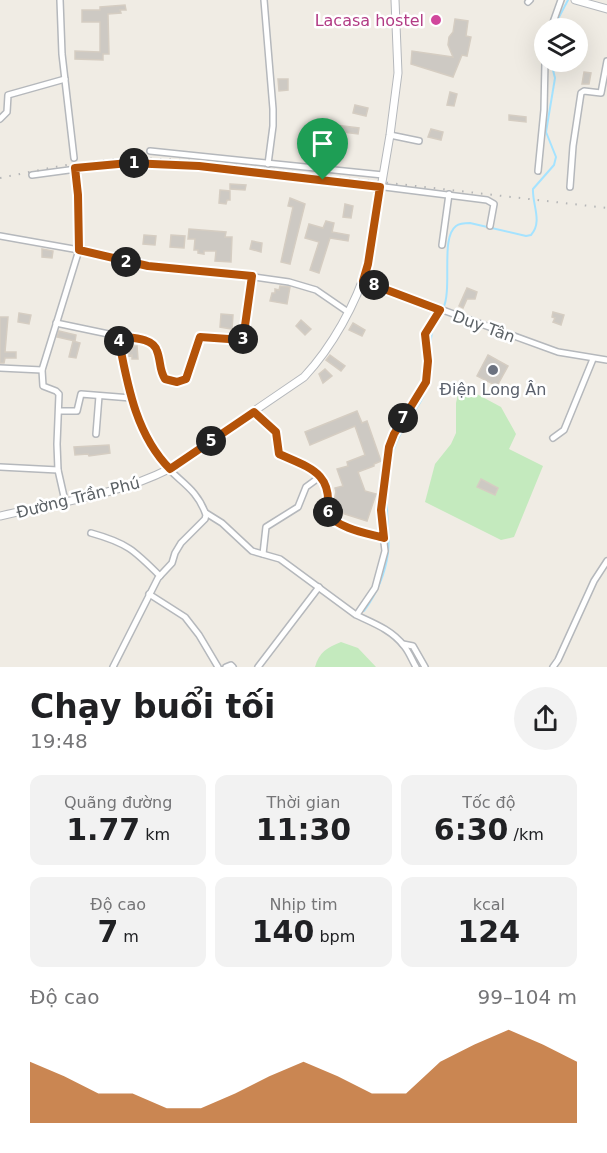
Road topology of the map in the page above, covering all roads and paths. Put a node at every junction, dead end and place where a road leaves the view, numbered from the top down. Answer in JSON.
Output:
{"nodes":[{"id":1,"x":60,"y":0,"type":"edge"},
{"id":2,"x":264,"y":0,"type":"edge"},
{"id":3,"x":395,"y":0,"type":"edge"},
{"id":4,"x":561,"y":0,"type":"edge"},
{"id":5,"x":575,"y":0,"type":"edge"},
{"id":6,"x":607,"y":9,"type":"edge"},
{"id":7,"x":555,"y":18,"type":"edge"},
{"id":8,"x":607,"y":61,"type":"edge"},
{"id":9,"x":545,"y":72,"type":"edge"},
{"id":10,"x":65,"y":79,"type":"junction"},
{"id":11,"x":0,"y":95,"type":"edge"},
{"id":12,"x":8,"y":95,"type":"junction"},
{"id":13,"x":0,"y":118,"type":"edge"},
{"id":14,"x":390,"y":135,"type":"junction"},
{"id":15,"x":419,"y":141,"type":"dead end"},
{"id":16,"x":150,"y":151,"type":"dead end"},
{"id":17,"x":74,"y":158,"type":"dead end"},
{"id":18,"x":268,"y":164,"type":"junction"},
{"id":19,"x":75,"y":168,"type":"junction"},
{"id":20,"x":538,"y":171,"type":"dead end"},
{"id":21,"x":32,"y":175,"type":"dead end"},
{"id":22,"x":382,"y":175,"type":"junction"},
{"id":23,"x":380,"y":187,"type":"junction"},
{"id":24,"x":570,"y":187,"type":"dead end"},
{"id":25,"x":449,"y":194,"type":"junction"},
{"id":26,"x":490,"y":226,"type":"dead end"},
{"id":27,"x":0,"y":236,"type":"edge"},
{"id":28,"x":442,"y":245,"type":"dead end"},
{"id":29,"x":79,"y":250,"type":"junction"},
{"id":30,"x":252,"y":276,"type":"junction"},
{"id":31,"x":363,"y":281,"type":"junction"},
{"id":32,"x":442,"y":311,"type":"junction"},
{"id":33,"x":348,"y":312,"type":"junction"},
{"id":34,"x":56,"y":323,"type":"junction"},
{"id":35,"x":118,"y":336,"type":"junction"},
{"id":36,"x":593,"y":359,"type":"junction"},
{"id":37,"x":607,"y":360,"type":"edge"},
{"id":38,"x":0,"y":368,"type":"edge"},
{"id":39,"x":42,"y":370,"type":"junction"},
{"id":40,"x":99,"y":396,"type":"junction"},
{"id":41,"x":131,"y":398,"type":"junction"},
{"id":42,"x":59,"y":411,"type":"junction"},
{"id":43,"x":254,"y":412,"type":"junction"},
{"id":44,"x":96,"y":434,"type":"dead end"},
{"id":45,"x":553,"y":438,"type":"dead end"},
{"id":46,"x":0,"y":467,"type":"edge"},
{"id":47,"x":170,"y":469,"type":"junction"},
{"id":48,"x":58,"y":470,"type":"junction"},
{"id":49,"x":321,"y":476,"type":"junction"},
{"id":50,"x":65,"y":501,"type":"junction"},
{"id":51,"x":206,"y":513,"type":"junction"},
{"id":52,"x":0,"y":516,"type":"edge"},
{"id":53,"x":91,"y":533,"type":"dead end"},
{"id":54,"x":384,"y":538,"type":"junction"},
{"id":55,"x":263,"y":554,"type":"junction"},
{"id":56,"x":607,"y":561,"type":"edge"},
{"id":57,"x":159,"y":576,"type":"junction"},
{"id":58,"x":319,"y":587,"type":"junction"},
{"id":59,"x":149,"y":594,"type":"junction"},
{"id":60,"x":358,"y":615,"type":"junction"},
{"id":61,"x":402,"y":643,"type":"junction"},
{"id":62,"x":555,"y":665,"type":"edge"},
{"id":63,"x":113,"y":667,"type":"edge"},
{"id":64,"x":218,"y":667,"type":"edge"},
{"id":65,"x":226,"y":667,"type":"edge"},
{"id":66,"x":234,"y":667,"type":"edge"},
{"id":67,"x":258,"y":667,"type":"edge"},
{"id":68,"x":416,"y":667,"type":"edge"},
{"id":69,"x":425,"y":667,"type":"edge"},
{"id":70,"x":563,"y":667,"type":"edge"}],
"edges":[{"from":1,"to":10,"type":"street"},
{"from":2,"to":18,"type":"street"},
{"from":3,"to":14,"type":"street","name":"Đường Trần Phú"},
{"from":4,"to":7,"type":"street"},
{"from":5,"to":6,"type":"street"},
{"from":8,"to":24,"type":"street"},
{"from":9,"to":20,"type":"street"},
{"from":10,"to":12,"type":"street"},
{"from":10,"to":17,"type":"street"},
{"from":11,"to":12,"type":"street"},
{"from":12,"to":13,"type":"street"},
{"from":14,"to":15,"type":"street"},
{"from":14,"to":22,"type":"street","name":"Đường Trần Phú"},
{"from":16,"to":18,"type":"street"},
{"from":18,"to":22,"type":"street"},
{"from":19,"to":21,"type":"street"},
{"from":19,"to":23,"type":"street"},
{"from":19,"to":29,"type":"street"},
{"from":22,"to":23,"type":"street","name":"Đường Trần Phú"},
{"from":23,"to":25,"type":"street"},
{"from":23,"to":31,"type":"street","name":"Đường Trần Phú"},
{"from":25,"to":26,"type":"street"},
{"from":25,"to":28,"type":"street"},
{"from":27,"to":29,"type":"street"},
{"from":29,"to":30,"type":"street"},
{"from":29,"to":34,"type":"street"},
{"from":30,"to":33,"type":"street"},
{"from":30,"to":35,"type":"street"},
{"from":31,"to":32,"type":"street","name":"Duy Tân"},
{"from":31,"to":33,"type":"street","name":"Đường Trần Phú"},
{"from":32,"to":36,"type":"street","name":"Duy Tân"},
{"from":32,"to":54,"type":"street"},
{"from":33,"to":43,"type":"street","name":"Đường Trần Phú"},
{"from":34,"to":35,"type":"street"},
{"from":34,"to":39,"type":"street"},
{"from":35,"to":41,"type":"street"},
{"from":36,"to":37,"type":"street","name":"Duy Tân"},
{"from":36,"to":45,"type":"street"},
{"from":38,"to":39,"type":"street"},
{"from":39,"to":42,"type":"street"},
{"from":40,"to":41,"type":"street"},
{"from":40,"to":42,"type":"street"},
{"from":40,"to":44,"type":"street"},
{"from":41,"to":47,"type":"street"},
{"from":42,"to":48,"type":"street"},
{"from":43,"to":47,"type":"street","name":"Đường Trần Phú"},
{"from":43,"to":49,"type":"street"},
{"from":46,"to":48,"type":"street"},
{"from":47,"to":50,"type":"street","name":"Đường Trần Phú"},
{"from":47,"to":51,"type":"street"},
{"from":48,"to":50,"type":"street"},
{"from":49,"to":54,"type":"street"},
{"from":49,"to":55,"type":"street"},
{"from":50,"to":52,"type":"street","name":"Đường Trần Phú"},
{"from":51,"to":55,"type":"street"},
{"from":51,"to":57,"type":"street"},
{"from":53,"to":57,"type":"street"},
{"from":54,"to":60,"type":"street"},
{"from":55,"to":58,"type":"street"},
{"from":56,"to":62,"type":"street"},
{"from":57,"to":59,"type":"street"},
{"from":58,"to":60,"type":"street"},
{"from":58,"to":67,"type":"street"},
{"from":59,"to":63,"type":"street"},
{"from":59,"to":64,"type":"street"},
{"from":60,"to":61,"type":"street"},
{"from":61,"to":68,"type":"street"},
{"from":61,"to":69,"type":"street"},
{"from":62,"to":70,"type":"street"},
{"from":65,"to":66,"type":"street"}]}
